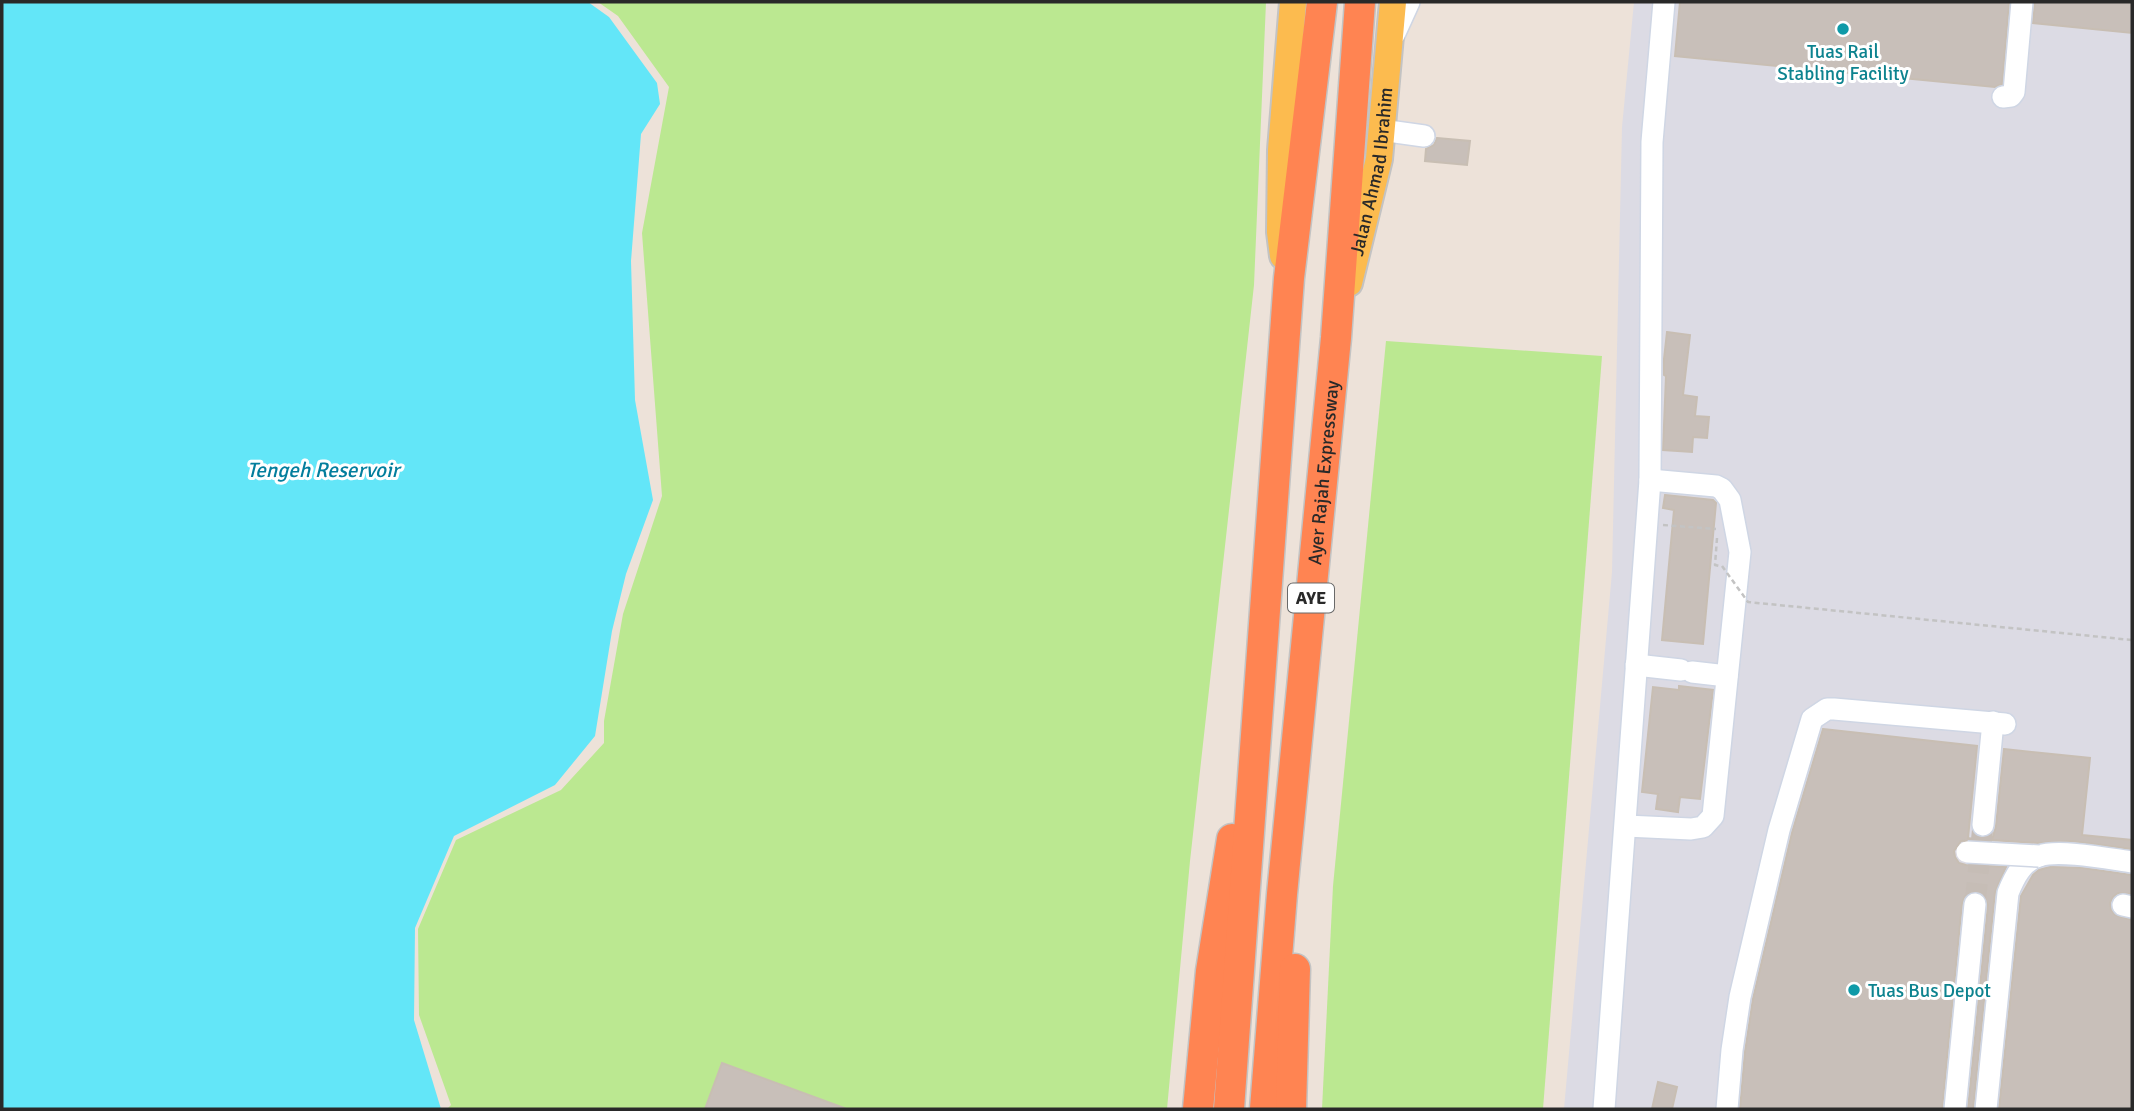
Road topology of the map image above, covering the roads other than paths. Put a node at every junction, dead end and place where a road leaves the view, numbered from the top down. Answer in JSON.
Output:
{"nodes":[{"id":1,"x":1293,"y":2,"type":"edge"},
{"id":2,"x":1322,"y":2,"type":"edge"},
{"id":3,"x":1360,"y":2,"type":"edge"},
{"id":4,"x":1393,"y":2,"type":"edge"},
{"id":5,"x":1409,"y":2,"type":"edge"},
{"id":6,"x":1664,"y":2,"type":"edge"},
{"id":7,"x":2022,"y":2,"type":"edge"},
{"id":8,"x":1389,"y":47,"type":"junction"},
{"id":9,"x":2003,"y":97,"type":"dead end"},
{"id":10,"x":1381,"y":130,"type":"junction"},
{"id":11,"x":1424,"y":136,"type":"dead end"},
{"id":12,"x":1289,"y":278,"type":"junction"},
{"id":13,"x":1336,"y":338,"type":"junction"},
{"id":14,"x":1650,"y":480,"type":"junction"},
{"id":15,"x":1266,"y":614,"type":"junction"},
{"id":16,"x":1636,"y":665,"type":"junction"},
{"id":17,"x":1727,"y":676,"type":"junction"},
{"id":18,"x":1983,"y":825,"type":"tunnel mouth"},
{"id":19,"x":1626,"y":826,"type":"junction"},
{"id":20,"x":1967,"y":852,"type":"dead end"},
{"id":21,"x":2039,"y":856,"type":"junction"},
{"id":22,"x":1287,"y":859,"type":"junction"},
{"id":23,"x":2132,"y":862,"type":"edge"},
{"id":24,"x":1975,"y":904,"type":"tunnel mouth"},
{"id":25,"x":1198,"y":1109,"type":"edge"},
{"id":26,"x":1229,"y":1109,"type":"edge"},
{"id":27,"x":1265,"y":1109,"type":"edge"},
{"id":28,"x":1292,"y":1109,"type":"edge"},
{"id":29,"x":1604,"y":1109,"type":"edge"},
{"id":30,"x":1727,"y":1109,"type":"edge"},
{"id":31,"x":1955,"y":1109,"type":"edge"},
{"id":32,"x":1986,"y":1109,"type":"edge"}],
"edges":[{"from":1,"to":12,"type":"main road"},
{"from":2,"to":12,"type":"highway","number":"AYE"},
{"from":3,"to":13,"type":"highway","name":"Ayer Rajah Expressway","number":"AYE"},
{"from":4,"to":8,"type":"main road","name":"Jalan Ahmad Ibrahim"},
{"from":5,"to":8,"type":"lane"},
{"from":6,"to":14,"type":"lane"},
{"from":7,"to":9,"type":"lane"},
{"from":8,"to":10,"type":"main road","name":"Jalan Ahmad Ibrahim"},
{"from":10,"to":11,"type":"lane"},
{"from":10,"to":13,"type":"main road","name":"Jalan Ahmad Ibrahim"},
{"from":12,"to":15,"type":"highway","number":"AYE"},
{"from":13,"to":22,"type":"highway","name":"Ayer Rajah Expressway","number":"AYE"},
{"from":14,"to":16,"type":"lane"},
{"from":14,"to":17,"type":"lane"},
{"from":15,"to":25,"type":"highway"},
{"from":15,"to":26,"type":"highway","number":"AYE"},
{"from":16,"to":17,"type":"lane"},
{"from":16,"to":19,"type":"lane"},
{"from":17,"to":19,"type":"lane"},
{"from":18,"to":30,"type":"lane"},
{"from":19,"to":29,"type":"lane"},
{"from":20,"to":21,"type":"lane","bridge":true},
{"from":21,"to":23,"type":"lane"},
{"from":21,"to":32,"type":"lane"},
{"from":22,"to":27,"type":"highway","name":"Ayer Rajah Expressway","number":"AYE"},
{"from":22,"to":28,"type":"highway"},
{"from":24,"to":31,"type":"lane"}]}
